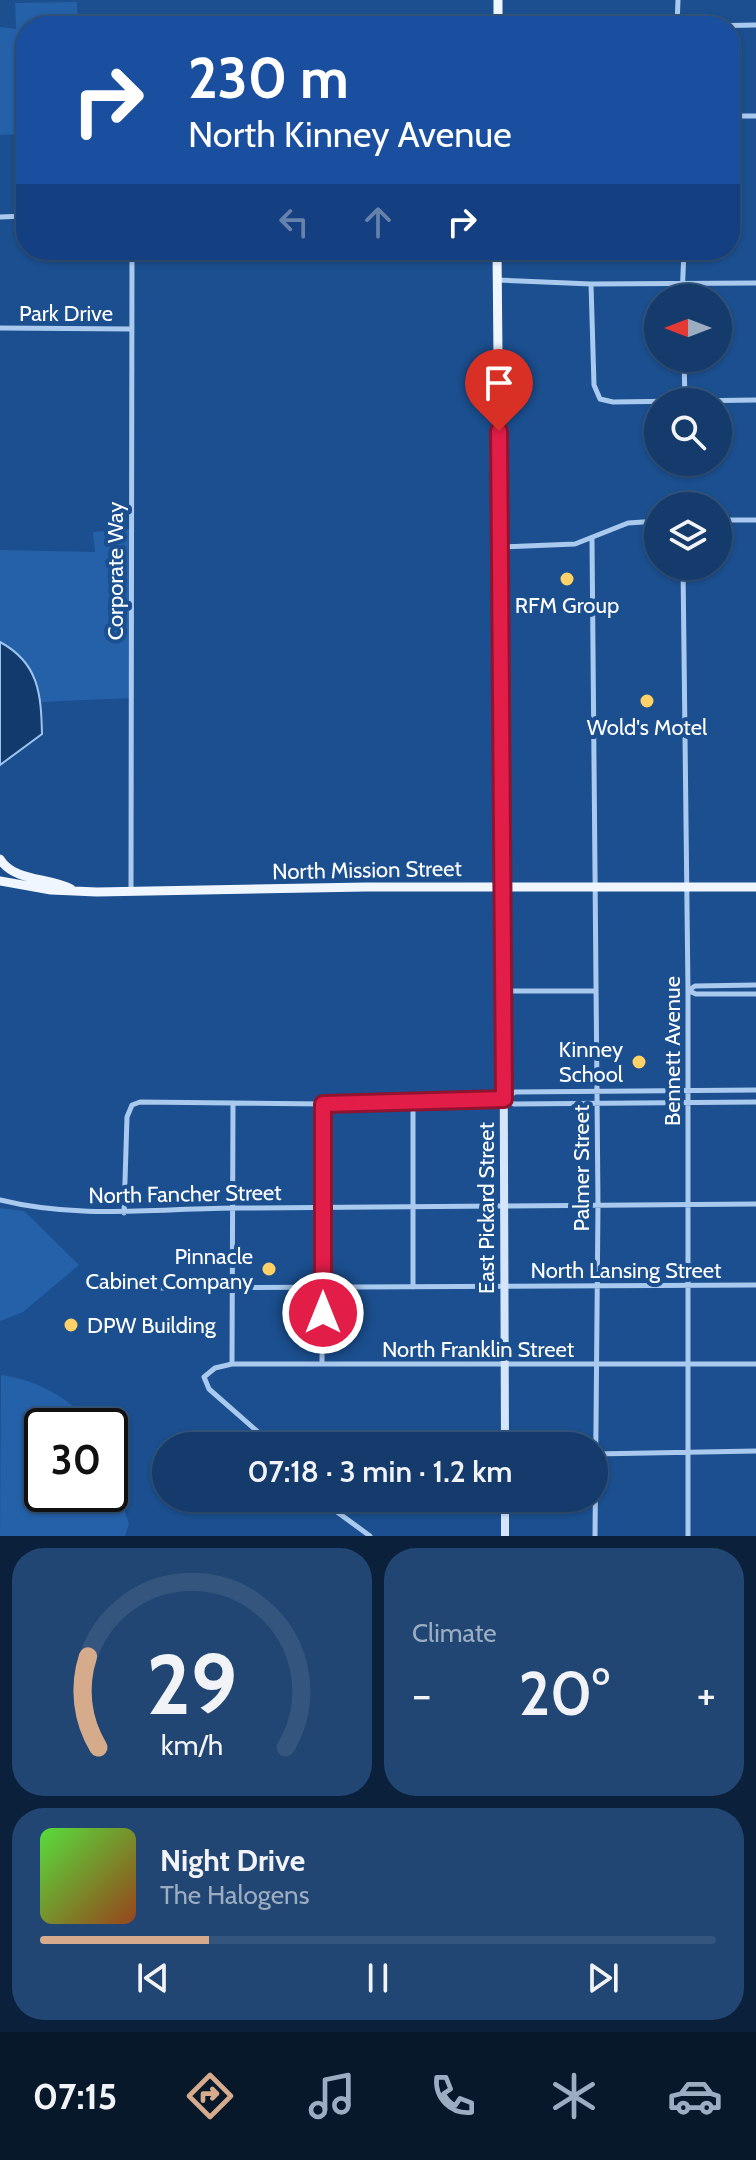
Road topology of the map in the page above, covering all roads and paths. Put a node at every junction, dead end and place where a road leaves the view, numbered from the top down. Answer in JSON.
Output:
{"nodes":[{"id":1,"x":132,"y":260,"type":"edge"},
{"id":2,"x":497,"y":260,"type":"edge"},
{"id":3,"x":683,"y":260,"type":"edge"},
{"id":4,"x":497,"y":280,"type":"junction"},
{"id":5,"x":682,"y":283,"type":"junction"},
{"id":6,"x":756,"y":283,"type":"edge"},
{"id":7,"x":591,"y":284,"type":"junction"},
{"id":8,"x":0,"y":328,"type":"edge"},
{"id":9,"x":132,"y":329,"type":"junction"},
{"id":10,"x":732,"y":400,"type":"edge"},
{"id":11,"x":756,"y":400,"type":"edge"},
{"id":12,"x":644,"y":402,"type":"edge"},
{"id":13,"x":732,"y":520,"type":"edge"},
{"id":14,"x":756,"y":520,"type":"edge"},
{"id":15,"x":644,"y":522,"type":"edge"},
{"id":16,"x":592,"y":539,"type":"junction"},
{"id":17,"x":500,"y":547,"type":"junction"},
{"id":18,"x":683,"y":580,"type":"edge"},
{"id":19,"x":0,"y":859,"type":"edge"},
{"id":20,"x":0,"y":871,"type":"edge"},
{"id":21,"x":0,"y":881,"type":"edge"},
{"id":22,"x":503,"y":886,"type":"junction"},
{"id":23,"x":595,"y":887,"type":"junction"},
{"id":24,"x":756,"y":887,"type":"edge"},
{"id":25,"x":686,"y":888,"type":"junction"},
{"id":26,"x":74,"y":890,"type":"junction"},
{"id":27,"x":131,"y":892,"type":"junction"},
{"id":28,"x":756,"y":985,"type":"edge"},
{"id":29,"x":504,"y":991,"type":"junction"},
{"id":30,"x":596,"y":991,"type":"junction"},
{"id":31,"x":688,"y":991,"type":"junction"},
{"id":32,"x":756,"y":994,"type":"edge"},
{"id":33,"x":687,"y":1090,"type":"junction"},
{"id":34,"x":756,"y":1090,"type":"edge"},
{"id":35,"x":596,"y":1091,"type":"junction"},
{"id":36,"x":504,"y":1099,"type":"junction"},
{"id":37,"x":413,"y":1100,"type":"junction"},
{"id":38,"x":756,"y":1102,"type":"edge"},
{"id":39,"x":233,"y":1103,"type":"junction"},
{"id":40,"x":595,"y":1103,"type":"junction"},
{"id":41,"x":688,"y":1103,"type":"junction"},
{"id":42,"x":323,"y":1104,"type":"junction"},
{"id":43,"x":0,"y":1200,"type":"edge"},
{"id":44,"x":598,"y":1204,"type":"junction"},
{"id":45,"x":687,"y":1204,"type":"junction"},
{"id":46,"x":756,"y":1204,"type":"edge"},
{"id":47,"x":505,"y":1205,"type":"junction"},
{"id":48,"x":413,"y":1206,"type":"junction"},
{"id":49,"x":231,"y":1208,"type":"junction"},
{"id":50,"x":323,"y":1208,"type":"junction"},
{"id":51,"x":124,"y":1213,"type":"junction"},
{"id":52,"x":756,"y":1285,"type":"edge"},
{"id":53,"x":505,"y":1286,"type":"junction"},
{"id":54,"x":413,"y":1287,"type":"junction"},
{"id":55,"x":597,"y":1287,"type":"junction"},
{"id":56,"x":688,"y":1287,"type":"junction"},
{"id":57,"x":161,"y":1288,"type":"dead end"},
{"id":58,"x":232,"y":1288,"type":"junction"},
{"id":59,"x":324,"y":1288,"type":"junction"},
{"id":60,"x":232,"y":1364,"type":"junction"},
{"id":61,"x":322,"y":1364,"type":"junction"},
{"id":62,"x":595,"y":1364,"type":"junction"},
{"id":63,"x":688,"y":1364,"type":"junction"},
{"id":64,"x":756,"y":1364,"type":"edge"},
{"id":65,"x":505,"y":1365,"type":"junction"},
{"id":66,"x":258,"y":1432,"type":"edge"},
{"id":67,"x":505,"y":1432,"type":"edge"},
{"id":68,"x":594,"y":1432,"type":"edge"},
{"id":69,"x":756,"y":1451,"type":"edge"},
{"id":70,"x":688,"y":1452,"type":"junction"},
{"id":71,"x":608,"y":1454,"type":"edge"},
{"id":72,"x":337,"y":1512,"type":"edge"},
{"id":73,"x":505,"y":1512,"type":"edge"},
{"id":74,"x":595,"y":1512,"type":"edge"},
{"id":75,"x":370,"y":1536,"type":"edge"},
{"id":76,"x":505,"y":1536,"type":"edge"},
{"id":77,"x":595,"y":1536,"type":"edge"},
{"id":78,"x":688,"y":1536,"type":"edge"}],
"edges":[{"from":1,"to":9,"type":"street","name":"Corporate Way"},
{"from":2,"to":4,"type":"main road","name":"East Pickard Street"},
{"from":3,"to":5,"type":"street"},
{"from":4,"to":7,"type":"street"},
{"from":4,"to":17,"type":"main road","name":"East Pickard Street"},
{"from":5,"to":6,"type":"street"},
{"from":5,"to":7,"type":"street"},
{"from":7,"to":12,"type":"street"},
{"from":8,"to":9,"type":"street","name":"Park Drive"},
{"from":9,"to":27,"type":"street","name":"Corporate Way"},
{"from":10,"to":11,"type":"street"},
{"from":13,"to":14,"type":"street"},
{"from":15,"to":16,"type":"street"},
{"from":16,"to":17,"type":"street"},
{"from":16,"to":23,"type":"street","name":"Palmer Street"},
{"from":17,"to":22,"type":"main road","name":"East Pickard Street"},
{"from":18,"to":25,"type":"street","name":"Bennett Avenue"},
{"from":19,"to":20,"type":"main road","name":"North Mission Street"},
{"from":19,"to":26,"type":"main road","name":"North Mission Street"},
{"from":21,"to":26,"type":"main road","name":"North Mission Street"},
{"from":22,"to":23,"type":"main road","name":"North Mission Street"},
{"from":22,"to":27,"type":"main road","name":"North Mission Street"},
{"from":22,"to":29,"type":"main road","name":"East Pickard Street"},
{"from":23,"to":25,"type":"main road","name":"North Mission Street"},
{"from":23,"to":30,"type":"street","name":"Palmer Street"},
{"from":24,"to":25,"type":"main road","name":"North Mission Street"},
{"from":25,"to":31,"type":"street","name":"Bennett Avenue"},
{"from":26,"to":27,"type":"main road","name":"North Mission Street"},
{"from":28,"to":31,"type":"street"},
{"from":29,"to":30,"type":"street"},
{"from":29,"to":36,"type":"main road","name":"East Pickard Street"},
{"from":30,"to":35,"type":"street","name":"Palmer Street"},
{"from":31,"to":32,"type":"street"},
{"from":31,"to":33,"type":"street","name":"Bennett Avenue"},
{"from":33,"to":34,"type":"street"},
{"from":33,"to":35,"type":"street"},
{"from":33,"to":41,"type":"street","name":"Bennett Avenue"},
{"from":35,"to":36,"type":"street"},
{"from":35,"to":40,"type":"street","name":"Palmer Street"},
{"from":36,"to":37,"type":"street"},
{"from":36,"to":40,"type":"street"},
{"from":36,"to":47,"type":"main road","name":"East Pickard Street"},
{"from":37,"to":42,"type":"street"},
{"from":37,"to":48,"type":"street"},
{"from":38,"to":41,"type":"street"},
{"from":39,"to":42,"type":"street"},
{"from":39,"to":49,"type":"street"},
{"from":39,"to":51,"type":"street"},
{"from":40,"to":41,"type":"street"},
{"from":40,"to":44,"type":"street","name":"Palmer Street"},
{"from":41,"to":45,"type":"street","name":"Bennett Avenue"},
{"from":42,"to":50,"type":"street"},
{"from":43,"to":51,"type":"street","name":"North Fancher Street"},
{"from":44,"to":45,"type":"street","name":"North Fancher Street"},
{"from":44,"to":47,"type":"street","name":"North Fancher Street"},
{"from":44,"to":55,"type":"street","name":"Palmer Street"},
{"from":45,"to":46,"type":"street","name":"North Fancher Street"},
{"from":45,"to":56,"type":"street","name":"Bennett Avenue"},
{"from":47,"to":48,"type":"street","name":"North Fancher Street"},
{"from":47,"to":53,"type":"main road","name":"East Pickard Street"},
{"from":48,"to":50,"type":"street","name":"North Fancher Street"},
{"from":48,"to":54,"type":"street"},
{"from":49,"to":50,"type":"street","name":"North Fancher Street"},
{"from":49,"to":51,"type":"street","name":"North Fancher Street"},
{"from":49,"to":58,"type":"street"},
{"from":50,"to":59,"type":"street"},
{"from":52,"to":56,"type":"street","name":"North Lansing Street"},
{"from":53,"to":54,"type":"street","name":"North Lansing Street"},
{"from":53,"to":55,"type":"street","name":"North Lansing Street"},
{"from":53,"to":65,"type":"main road","name":"East Pickard Street"},
{"from":54,"to":59,"type":"street","name":"North Lansing Street"},
{"from":55,"to":56,"type":"street","name":"North Lansing Street"},
{"from":55,"to":62,"type":"street","name":"Palmer Street"},
{"from":56,"to":63,"type":"street","name":"Bennett Avenue"},
{"from":57,"to":58,"type":"street","name":"North Lansing Street"},
{"from":58,"to":59,"type":"street","name":"North Lansing Street"},
{"from":58,"to":60,"type":"street"},
{"from":59,"to":61,"type":"street"},
{"from":60,"to":61,"type":"street","name":"North Franklin Street"},
{"from":60,"to":66,"type":"street","name":"North Franklin Street"},
{"from":61,"to":65,"type":"street","name":"North Franklin Street"},
{"from":62,"to":63,"type":"street","name":"North Franklin Street"},
{"from":62,"to":65,"type":"street","name":"North Franklin Street"},
{"from":62,"to":68,"type":"street","name":"Palmer Street"},
{"from":63,"to":64,"type":"street","name":"North Franklin Street"},
{"from":63,"to":70,"type":"street","name":"Bennett Avenue"},
{"from":65,"to":67,"type":"main road","name":"East Pickard Street"},
{"from":69,"to":70,"type":"street"},
{"from":70,"to":71,"type":"street"},
{"from":70,"to":78,"type":"street","name":"Bennett Avenue"},
{"from":72,"to":75,"type":"street"},
{"from":73,"to":76,"type":"main road"},
{"from":74,"to":77,"type":"street","name":"Palmer Street"}]}
